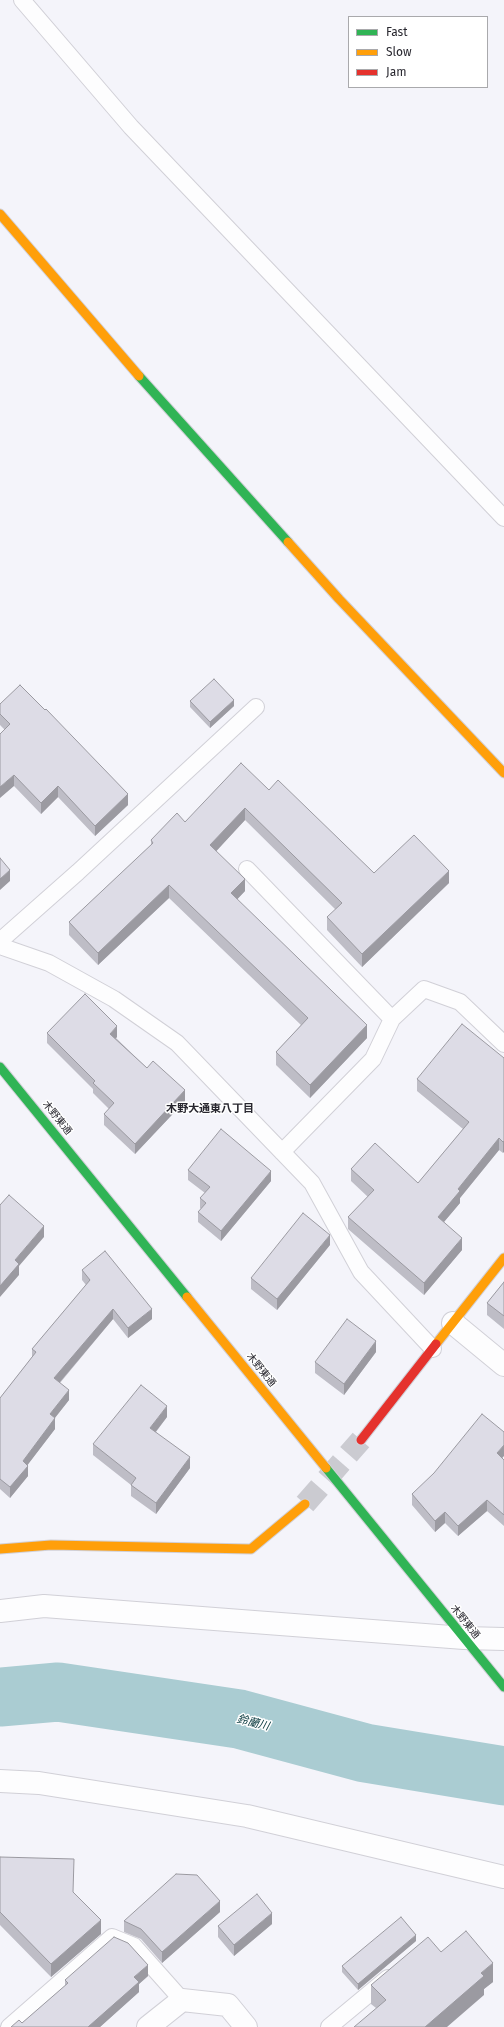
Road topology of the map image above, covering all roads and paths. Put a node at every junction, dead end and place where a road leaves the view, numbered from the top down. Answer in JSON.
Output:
{"nodes":[{"id":1,"x":22,"y":0,"type":"edge"},
{"id":2,"x":0,"y":214,"type":"edge"},
{"id":3,"x":504,"y":518,"type":"edge"},
{"id":4,"x":256,"y":707,"type":"dead end"},
{"id":5,"x":504,"y":773,"type":"edge"},
{"id":6,"x":247,"y":869,"type":"dead end"},
{"id":7,"x":0,"y":941,"type":"edge"},
{"id":8,"x":0,"y":946,"type":"edge"},
{"id":9,"x":392,"y":1019,"type":"junction"},
{"id":10,"x":504,"y":1044,"type":"edge"},
{"id":11,"x":0,"y":1067,"type":"edge"},
{"id":12,"x":282,"y":1152,"type":"junction"},
{"id":13,"x":504,"y":1258,"type":"edge"},
{"id":14,"x":453,"y":1323,"type":"junction"},
{"id":15,"x":433,"y":1348,"type":"junction"},
{"id":16,"x":504,"y":1365,"type":"edge"},
{"id":17,"x":360,"y":1440,"type":"tunnel mouth"},
{"id":18,"x":305,"y":1504,"type":"tunnel mouth"},
{"id":19,"x":0,"y":1549,"type":"edge"},
{"id":20,"x":0,"y":1611,"type":"edge"},
{"id":21,"x":464,"y":1638,"type":"junction"},
{"id":22,"x":504,"y":1639,"type":"edge"},
{"id":23,"x":502,"y":1685,"type":"edge"},
{"id":24,"x":0,"y":1781,"type":"edge"},
{"id":25,"x":504,"y":1877,"type":"edge"},
{"id":26,"x":400,"y":1967,"type":"edge"},
{"id":27,"x":182,"y":2000,"type":"junction"},
{"id":28,"x":9,"y":2027,"type":"edge"},
{"id":29,"x":148,"y":2027,"type":"edge"},
{"id":30,"x":246,"y":2027,"type":"edge"},
{"id":31,"x":329,"y":2027,"type":"edge"}],
"edges":[{"from":1,"to":3,"type":"lane"},
{"from":2,"to":5,"type":"street"},
{"from":4,"to":7,"type":"lane"},
{"from":6,"to":9,"type":"lane"},
{"from":8,"to":12,"type":"lane"},
{"from":9,"to":10,"type":"lane"},
{"from":9,"to":12,"type":"lane"},
{"from":11,"to":21,"type":"street","name":"木野東通"},
{"from":12,"to":15,"type":"lane"},
{"from":13,"to":14,"type":"street"},
{"from":14,"to":15,"type":"street"},
{"from":14,"to":16,"type":"street"},
{"from":15,"to":17,"type":"street"},
{"from":18,"to":19,"type":"street"},
{"from":20,"to":21,"type":"street"},
{"from":21,"to":22,"type":"street"},
{"from":21,"to":23,"type":"street","name":"木野東通"},
{"from":24,"to":25,"type":"street"},
{"from":26,"to":31,"type":"lane"},
{"from":27,"to":28,"type":"lane"},
{"from":27,"to":29,"type":"street"},
{"from":27,"to":30,"type":"street"}]}
